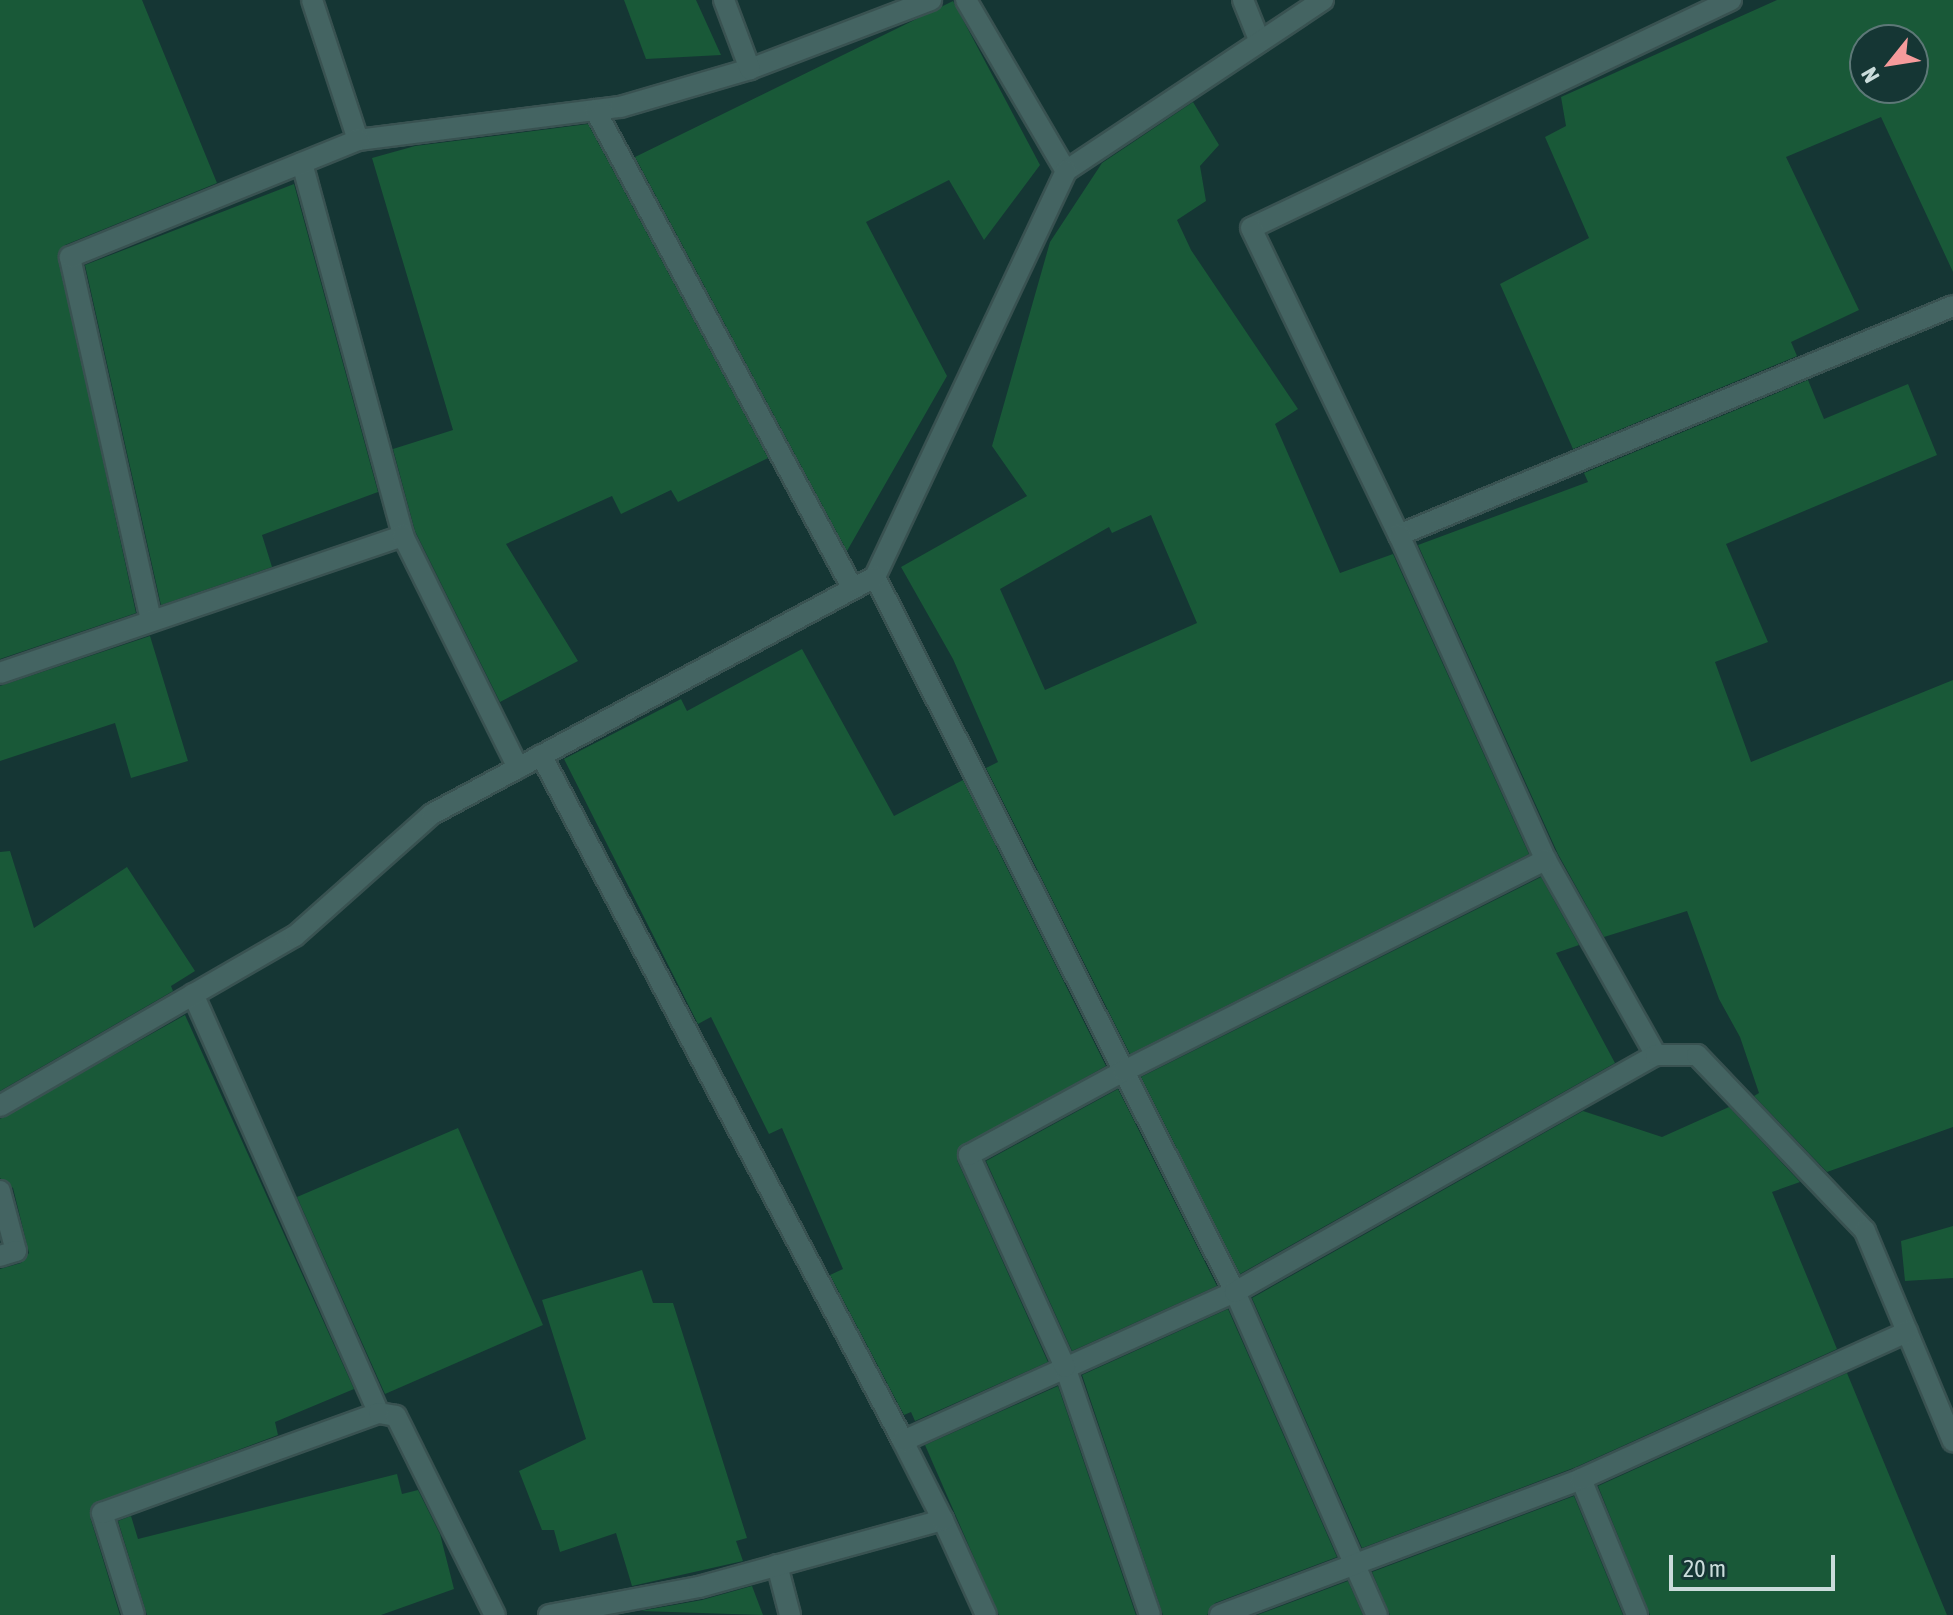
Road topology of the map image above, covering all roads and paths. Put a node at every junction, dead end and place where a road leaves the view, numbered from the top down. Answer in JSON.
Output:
{"nodes":[{"id":1,"x":312,"y":0,"type":"edge"},
{"id":2,"x":724,"y":0,"type":"edge"},
{"id":3,"x":931,"y":0,"type":"edge"},
{"id":4,"x":966,"y":0,"type":"edge"},
{"id":5,"x":1243,"y":0,"type":"edge"},
{"id":6,"x":1323,"y":0,"type":"edge"},
{"id":7,"x":1731,"y":0,"type":"edge"},
{"id":8,"x":1260,"y":42,"type":"junction"},
{"id":9,"x":750,"y":69,"type":"junction"},
{"id":10,"x":595,"y":110,"type":"junction"},
{"id":11,"x":358,"y":140,"type":"junction"},
{"id":12,"x":302,"y":163,"type":"junction"},
{"id":13,"x":1066,"y":171,"type":"junction"},
{"id":14,"x":1953,"y":306,"type":"edge"},
{"id":15,"x":1399,"y":535,"type":"junction"},
{"id":16,"x":403,"y":536,"type":"junction"},
{"id":17,"x":875,"y":577,"type":"junction"},
{"id":18,"x":853,"y":589,"type":"junction"},
{"id":19,"x":151,"y":620,"type":"junction"},
{"id":20,"x":0,"y":673,"type":"edge"},
{"id":21,"x":541,"y":755,"type":"junction"},
{"id":22,"x":518,"y":768,"type":"junction"},
{"id":23,"x":1546,"y":860,"type":"junction"},
{"id":24,"x":193,"y":994,"type":"junction"},
{"id":25,"x":1656,"y":1055,"type":"junction"},
{"id":26,"x":1124,"y":1071,"type":"junction"},
{"id":27,"x":0,"y":1106,"type":"edge"},
{"id":28,"x":0,"y":1191,"type":"edge"},
{"id":29,"x":0,"y":1256,"type":"edge"},
{"id":30,"x":1235,"y":1292,"type":"junction"},
{"id":31,"x":1907,"y":1332,"type":"junction"},
{"id":32,"x":1065,"y":1367,"type":"junction"},
{"id":33,"x":379,"y":1413,"type":"junction"},
{"id":34,"x":903,"y":1441,"type":"junction"},
{"id":35,"x":1953,"y":1441,"type":"edge"},
{"id":36,"x":1581,"y":1479,"type":"junction"},
{"id":37,"x":943,"y":1520,"type":"junction"},
{"id":38,"x":777,"y":1565,"type":"junction"},
{"id":39,"x":1357,"y":1567,"type":"junction"},
{"id":40,"x":134,"y":1615,"type":"edge"},
{"id":41,"x":495,"y":1615,"type":"edge"},
{"id":42,"x":549,"y":1615,"type":"edge"},
{"id":43,"x":790,"y":1615,"type":"edge"},
{"id":44,"x":986,"y":1615,"type":"edge"},
{"id":45,"x":1150,"y":1615,"type":"edge"},
{"id":46,"x":1220,"y":1615,"type":"edge"},
{"id":47,"x":1377,"y":1615,"type":"edge"},
{"id":48,"x":1637,"y":1615,"type":"edge"}],
"edges":[{"from":1,"to":11,"type":"street"},
{"from":2,"to":9,"type":"street"},
{"from":3,"to":9,"type":"street"},
{"from":4,"to":13,"type":"street"},
{"from":5,"to":8,"type":"street"},
{"from":6,"to":8,"type":"street"},
{"from":7,"to":15,"type":"street"},
{"from":8,"to":13,"type":"street"},
{"from":9,"to":10,"type":"street"},
{"from":10,"to":11,"type":"street"},
{"from":10,"to":18,"type":"street"},
{"from":11,"to":12,"type":"street"},
{"from":12,"to":16,"type":"street"},
{"from":12,"to":19,"type":"street"},
{"from":13,"to":17,"type":"street"},
{"from":14,"to":15,"type":"street"},
{"from":15,"to":23,"type":"street"},
{"from":16,"to":19,"type":"street"},
{"from":16,"to":22,"type":"street"},
{"from":17,"to":18,"type":"street"},
{"from":17,"to":26,"type":"street"},
{"from":18,"to":21,"type":"street"},
{"from":19,"to":20,"type":"street"},
{"from":21,"to":22,"type":"street"},
{"from":21,"to":34,"type":"street"},
{"from":22,"to":24,"type":"street"},
{"from":23,"to":25,"type":"street"},
{"from":23,"to":26,"type":"street"},
{"from":24,"to":27,"type":"street"},
{"from":24,"to":33,"type":"street"},
{"from":25,"to":30,"type":"street"},
{"from":25,"to":31,"type":"street"},
{"from":26,"to":30,"type":"street"},
{"from":26,"to":32,"type":"street"},
{"from":28,"to":29,"type":"street"},
{"from":30,"to":32,"type":"street"},
{"from":30,"to":39,"type":"street"},
{"from":31,"to":35,"type":"street"},
{"from":31,"to":36,"type":"street"},
{"from":32,"to":34,"type":"street"},
{"from":32,"to":45,"type":"street"},
{"from":33,"to":40,"type":"street"},
{"from":33,"to":41,"type":"street"},
{"from":34,"to":37,"type":"street"},
{"from":36,"to":39,"type":"street"},
{"from":36,"to":48,"type":"street"},
{"from":37,"to":38,"type":"street"},
{"from":37,"to":44,"type":"street"},
{"from":38,"to":42,"type":"street"},
{"from":38,"to":43,"type":"street"},
{"from":39,"to":46,"type":"street"},
{"from":39,"to":47,"type":"street"}]}
